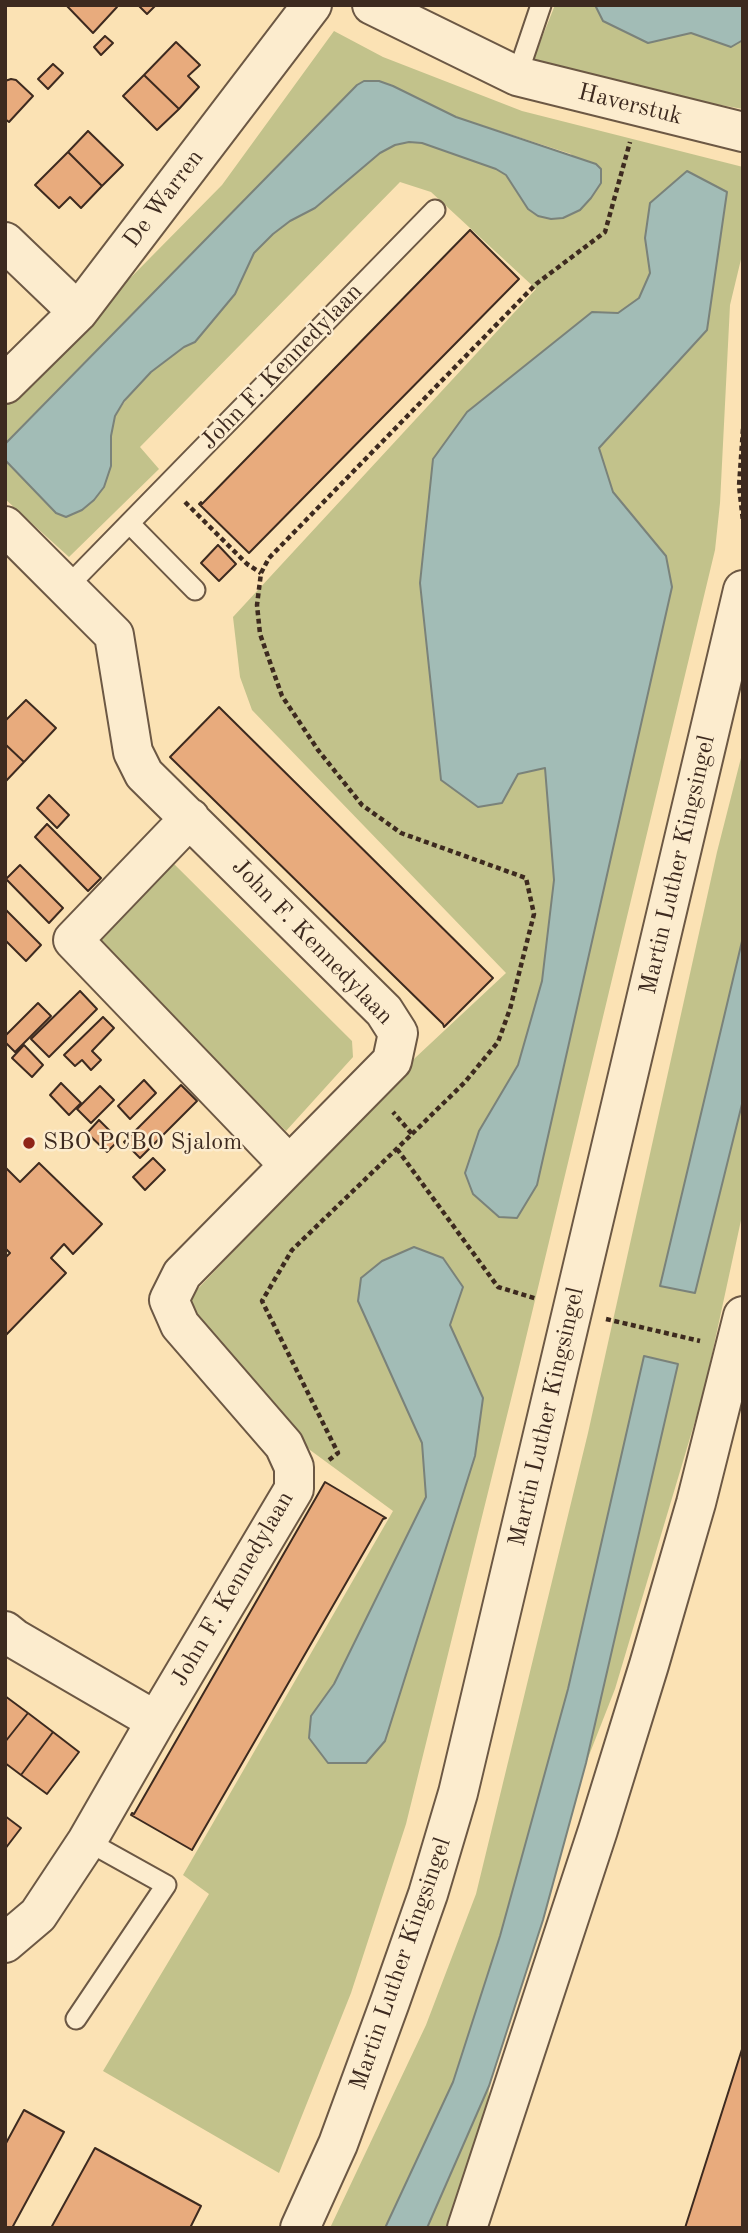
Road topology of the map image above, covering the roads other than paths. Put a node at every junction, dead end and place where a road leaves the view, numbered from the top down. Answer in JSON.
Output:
{"nodes":[{"id":1,"x":312,"y":5,"type":"edge"},
{"id":2,"x":372,"y":5,"type":"edge"},
{"id":3,"x":541,"y":5,"type":"edge"},
{"id":4,"x":517,"y":76,"type":"junction"},
{"id":5,"x":743,"y":132,"type":"edge"},
{"id":6,"x":435,"y":211,"type":"dead end"},
{"id":7,"x":5,"y":242,"type":"edge"},
{"id":8,"x":78,"y":312,"type":"junction"},
{"id":9,"x":5,"y":384,"type":"edge"},
{"id":10,"x":130,"y":524,"type":"junction"},
{"id":11,"x":5,"y":526,"type":"edge"},
{"id":12,"x":67,"y":587,"type":"junction"},
{"id":13,"x":195,"y":590,"type":"dead end"},
{"id":14,"x":743,"y":590,"type":"edge"},
{"id":15,"x":190,"y":818,"type":"junction"},
{"id":16,"x":289,"y":1165,"type":"junction"},
{"id":17,"x":738,"y":1333,"type":"edge"},
{"id":18,"x":5,"y":1631,"type":"edge"},
{"id":19,"x":156,"y":1721,"type":"junction"},
{"id":20,"x":88,"y":1841,"type":"junction"},
{"id":21,"x":5,"y":1943,"type":"edge"},
{"id":22,"x":76,"y":2019,"type":"dead end"},
{"id":23,"x":300,"y":2228,"type":"edge"},
{"id":24,"x":467,"y":2228,"type":"edge"}],
"edges":[{"from":1,"to":8,"type":"street","name":"De Warren"},
{"from":2,"to":4,"type":"street","name":"Haverstuk"},
{"from":3,"to":4,"type":"lane"},
{"from":4,"to":5,"type":"street","name":"Haverstuk"},
{"from":6,"to":10,"type":"lane","name":"John F. Kennedylaan"},
{"from":7,"to":8,"type":"street"},
{"from":8,"to":9,"type":"street","name":"De Warren"},
{"from":10,"to":12,"type":"lane","name":"John F. Kennedylaan"},
{"from":10,"to":13,"type":"lane"},
{"from":11,"to":12,"type":"street","name":"John F. Kennedylaan"},
{"from":12,"to":15,"type":"street","name":"John F. Kennedylaan"},
{"from":14,"to":23,"type":"street","name":"Martin Luther Kingsingel"},
{"from":15,"to":16,"type":"street","name":"John F. Kennedylaan"},
{"from":15,"to":16,"type":"street"},
{"from":16,"to":19,"type":"street","name":"John F. Kennedylaan"},
{"from":17,"to":24,"type":"street"},
{"from":18,"to":19,"type":"street"},
{"from":19,"to":20,"type":"street","name":"John F. Kennedylaan"},
{"from":20,"to":21,"type":"street","name":"John F. Kennedylaan"},
{"from":20,"to":22,"type":"lane"}]}
